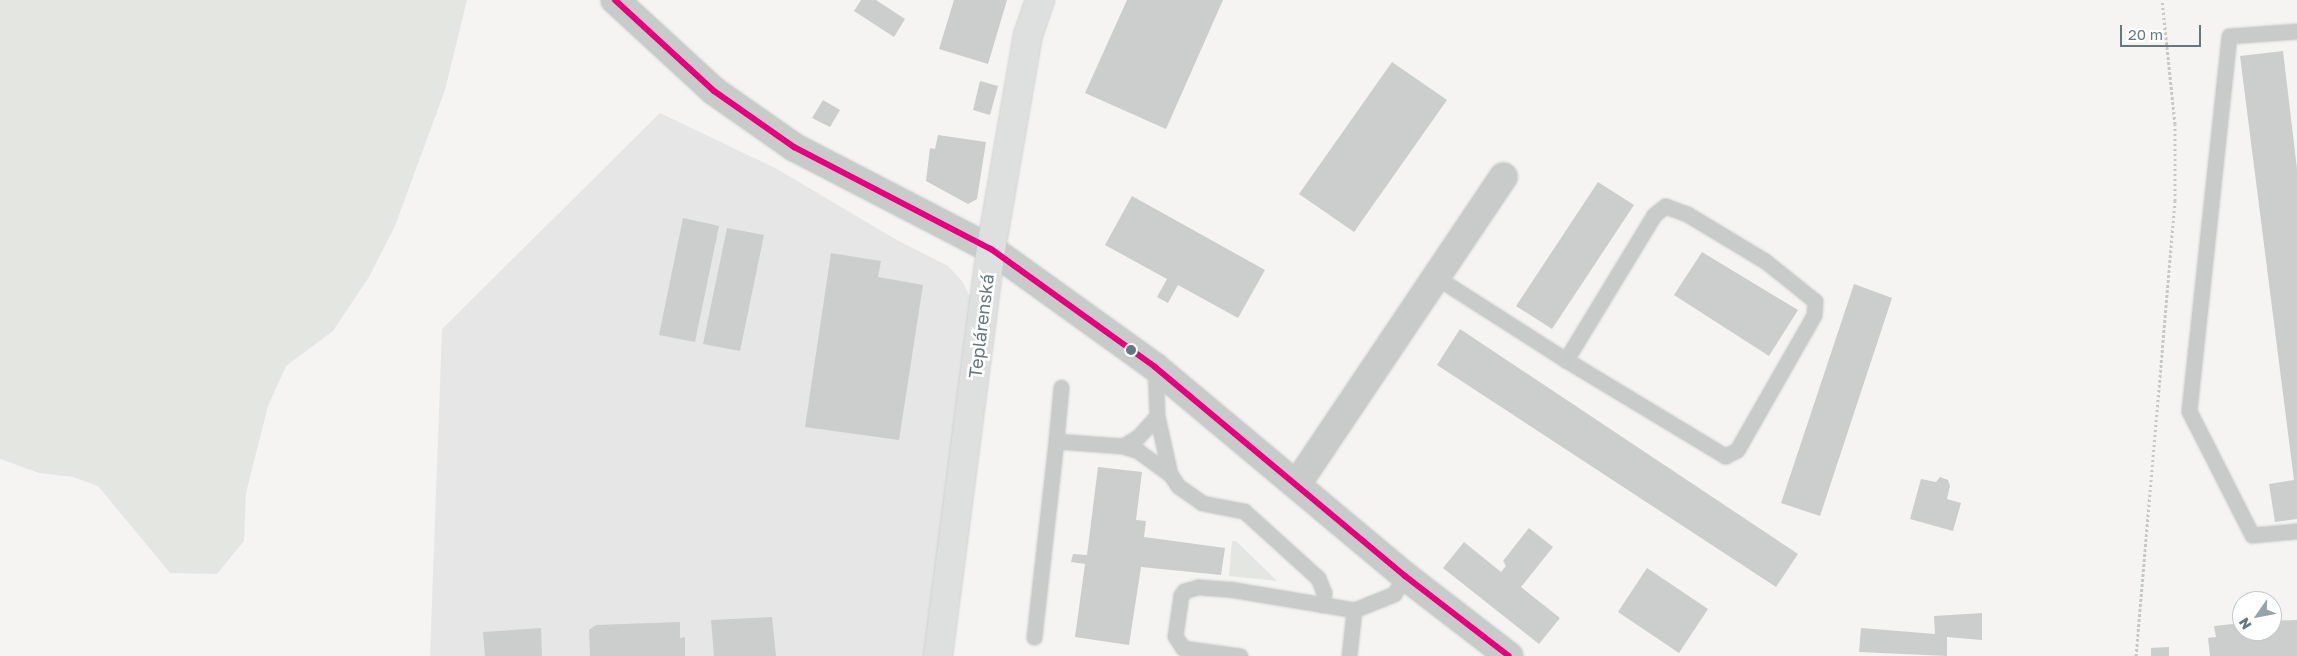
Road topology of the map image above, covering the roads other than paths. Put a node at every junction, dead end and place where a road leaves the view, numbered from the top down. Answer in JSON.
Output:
{"nodes":[{"id":1,"x":615,"y":0,"type":"edge"},
{"id":2,"x":1040,"y":0,"type":"edge"},
{"id":3,"x":2297,"y":31,"type":"edge"},
{"id":4,"x":1503,"y":176,"type":"dead end"},
{"id":5,"x":992,"y":249,"type":"junction"},
{"id":6,"x":1436,"y":277,"type":"junction"},
{"id":7,"x":1566,"y":360,"type":"junction"},
{"id":8,"x":1155,"y":367,"type":"junction"},
{"id":9,"x":1061,"y":387,"type":"dead end"},
{"id":10,"x":1157,"y":416,"type":"junction"},
{"id":11,"x":1056,"y":441,"type":"junction"},
{"id":12,"x":1123,"y":446,"type":"junction"},
{"id":13,"x":1170,"y":474,"type":"junction"},
{"id":14,"x":1297,"y":484,"type":"junction"},
{"id":15,"x":2297,"y":530,"type":"edge"},
{"id":16,"x":1405,"y":576,"type":"junction"},
{"id":17,"x":1322,"y":606,"type":"junction"},
{"id":18,"x":1354,"y":610,"type":"junction"},
{"id":19,"x":1034,"y":637,"type":"dead end"},
{"id":20,"x":938,"y":656,"type":"edge"},
{"id":21,"x":1240,"y":656,"type":"edge"},
{"id":22,"x":1350,"y":656,"type":"edge"},
{"id":23,"x":1509,"y":656,"type":"edge"}],
"edges":[{"from":1,"to":5,"type":"street"},
{"from":2,"to":5,"type":"street","name":"Teplárenská"},
{"from":3,"to":15,"type":"lane"},
{"from":4,"to":6,"type":"street"},
{"from":5,"to":8,"type":"street"},
{"from":5,"to":20,"type":"street","name":"Teplárenská"},
{"from":6,"to":7,"type":"lane"},
{"from":6,"to":14,"type":"street"},
{"from":7,"to":7,"type":"lane"},
{"from":8,"to":10,"type":"lane"},
{"from":8,"to":14,"type":"street"},
{"from":9,"to":11,"type":"lane"},
{"from":10,"to":12,"type":"lane"},
{"from":10,"to":13,"type":"lane"},
{"from":11,"to":12,"type":"lane"},
{"from":11,"to":19,"type":"lane"},
{"from":12,"to":13,"type":"lane"},
{"from":13,"to":17,"type":"lane"},
{"from":14,"to":16,"type":"street"},
{"from":16,"to":18,"type":"lane"},
{"from":16,"to":23,"type":"street"},
{"from":17,"to":18,"type":"lane"},
{"from":17,"to":21,"type":"lane"},
{"from":18,"to":22,"type":"lane"}]}
